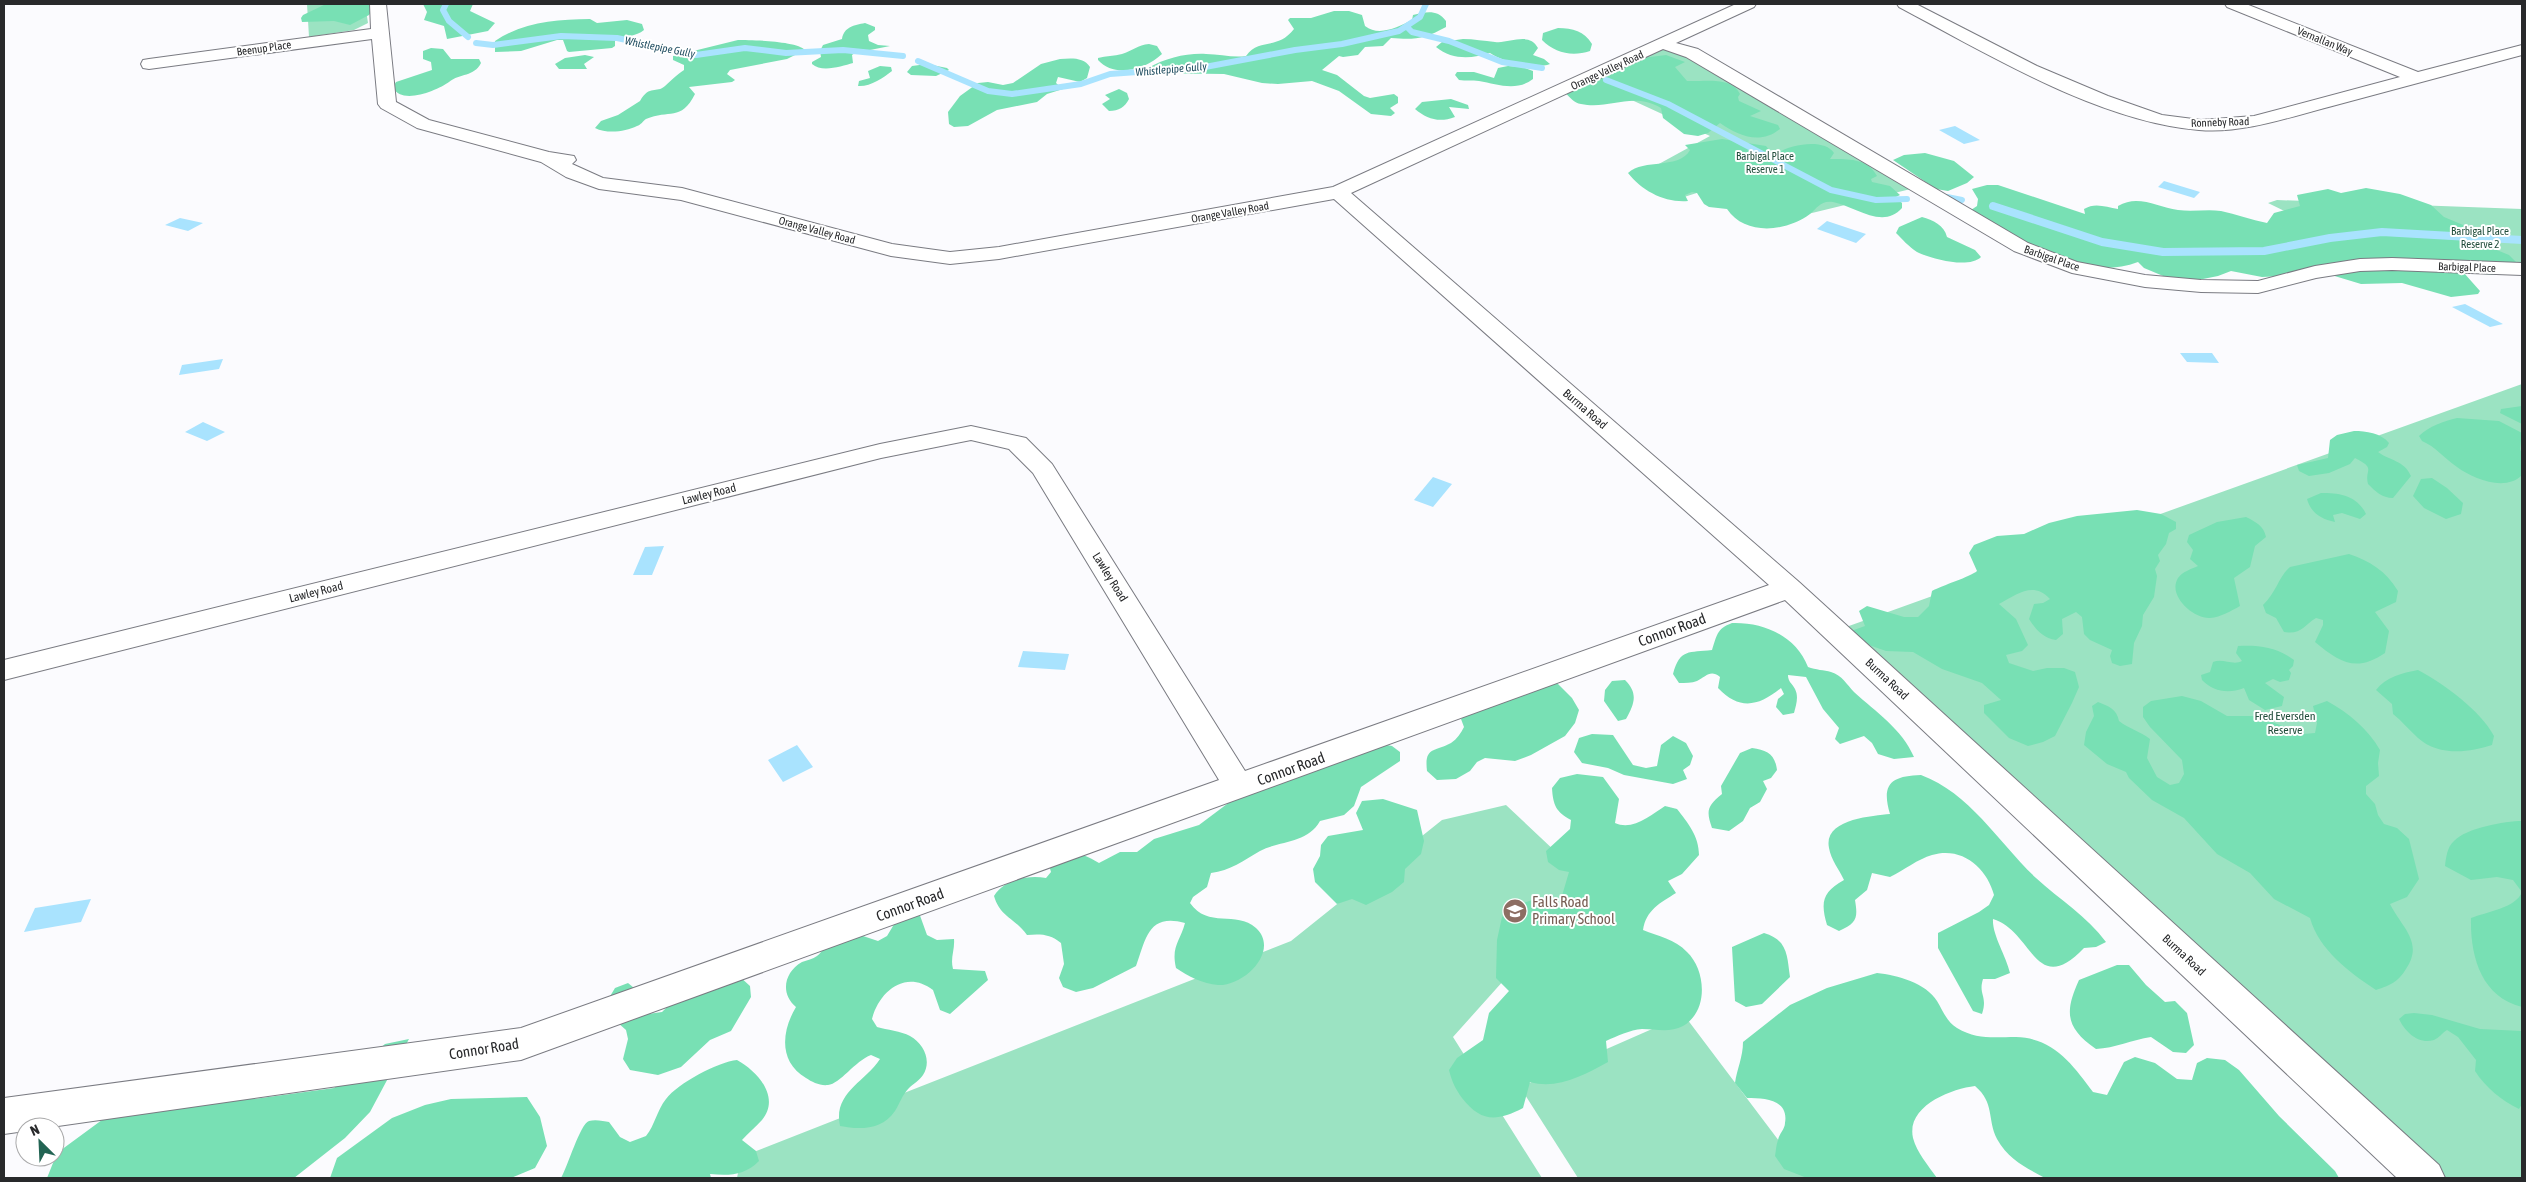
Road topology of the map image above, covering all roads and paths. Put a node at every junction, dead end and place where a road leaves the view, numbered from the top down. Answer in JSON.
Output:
{"nodes":[{"id":1,"x":378,"y":4,"type":"edge"},
{"id":2,"x":1748,"y":4,"type":"edge"},
{"id":3,"x":1905,"y":4,"type":"edge"},
{"id":4,"x":2233,"y":4,"type":"edge"},
{"id":5,"x":379,"y":33,"type":"junction"},
{"id":6,"x":1663,"y":44,"type":"junction"},
{"id":7,"x":2522,"y":50,"type":"edge"},
{"id":8,"x":149,"y":64,"type":"dead end"},
{"id":9,"x":2417,"y":78,"type":"junction"},
{"id":10,"x":548,"y":158,"type":"junction"},
{"id":11,"x":1338,"y":192,"type":"junction"},
{"id":12,"x":682,"y":194,"type":"junction"},
{"id":13,"x":2522,"y":269,"type":"edge"},
{"id":14,"x":1789,"y":588,"type":"junction"},
{"id":15,"x":4,"y":670,"type":"edge"},
{"id":16,"x":1239,"y":787,"type":"junction"},
{"id":17,"x":4,"y":1116,"type":"edge"},
{"id":18,"x":2425,"y":1178,"type":"edge"}],
"edges":[{"from":1,"to":5,"type":"street","name":"Orange Valley Road"},
{"from":2,"to":6,"type":"street","name":"Orange Valley Road"},
{"from":3,"to":9,"type":"street","name":"Ronneby Road"},
{"from":4,"to":9,"type":"street","name":"Vernallan Way"},
{"from":5,"to":8,"type":"street","name":"Beenup Place"},
{"from":5,"to":10,"type":"street","name":"Orange Valley Road"},
{"from":6,"to":11,"type":"street","name":"Orange Valley Road"},
{"from":6,"to":13,"type":"street","name":"Barbigal Place"},
{"from":7,"to":9,"type":"street","name":"Ronneby Road"},
{"from":10,"to":12,"type":"street","name":"Orange Valley Road"},
{"from":10,"to":12,"type":"street","name":"Orange Valley Road"},
{"from":11,"to":12,"type":"street","name":"Orange Valley Road"},
{"from":11,"to":14,"type":"street","name":"Burma Road"},
{"from":14,"to":16,"type":"street","name":"Connor Road"},
{"from":14,"to":18,"type":"street","name":"Burma Road"},
{"from":15,"to":16,"type":"street","name":"Lawley Road"},
{"from":16,"to":17,"type":"street","name":"Connor Road"}]}
